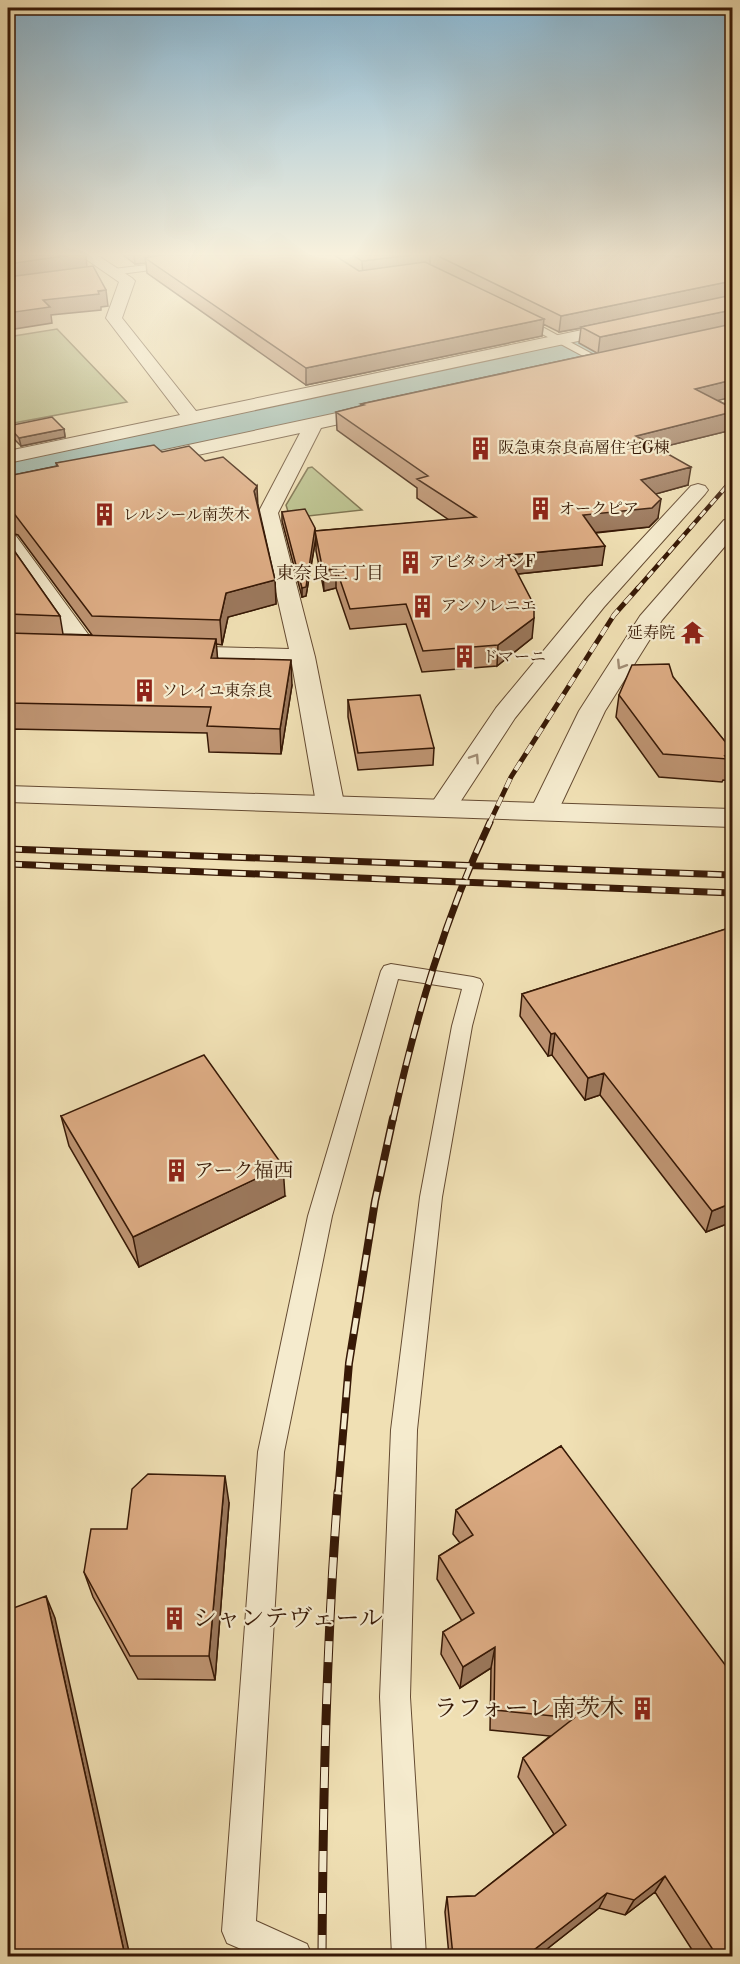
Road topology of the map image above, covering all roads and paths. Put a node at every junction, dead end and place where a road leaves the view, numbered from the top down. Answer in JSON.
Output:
{"nodes":[{"id":1,"x":136,"y":347,"type":"edge"},
{"id":2,"x":532,"y":347,"type":"edge"},
{"id":3,"x":573,"y":347,"type":"edge"},
{"id":4,"x":624,"y":357,"type":"edge"},
{"id":5,"x":591,"y":361,"type":"joint"},
{"id":6,"x":395,"y":407,"type":"edge"},
{"id":7,"x":191,"y":417,"type":"junction"},
{"id":8,"x":315,"y":424,"type":"junction"},
{"id":9,"x":8,"y":457,"type":"edge"},
{"id":10,"x":133,"y":462,"type":"edge"},
{"id":11,"x":698,"y":490,"type":"dead end"},
{"id":12,"x":732,"y":525,"type":"edge"},
{"id":13,"x":8,"y":541,"type":"edge"},
{"id":14,"x":624,"y":609,"type":"junction"},
{"id":15,"x":53,"y":649,"type":"edge"},
{"id":16,"x":155,"y":652,"type":"edge"},
{"id":17,"x":303,"y":657,"type":"junction"},
{"id":18,"x":8,"y":794,"type":"edge"},
{"id":19,"x":330,"y":804,"type":"junction"},
{"id":20,"x":443,"y":807,"type":"junction"},
{"id":21,"x":544,"y":811,"type":"junction"},
{"id":22,"x":732,"y":818,"type":"edge"},
{"id":23,"x":296,"y":1956,"type":"edge"},
{"id":24,"x":409,"y":1956,"type":"edge"}],
"edges":[{"from":1,"to":7,"type":"street"},
{"from":2,"to":7,"type":"street"},
{"from":3,"to":5,"type":"lane"},
{"from":4,"to":5,"type":"street"},
{"from":6,"to":8,"type":"street"},
{"from":7,"to":9,"type":"street"},
{"from":8,"to":10,"type":"street"},
{"from":8,"to":17,"type":"street"},
{"from":11,"to":14,"type":"street"},
{"from":12,"to":14,"type":"street"},
{"from":13,"to":15,"type":"street"},
{"from":20,"to":14,"type":"street","one_way":true},
{"from":14,"to":21,"type":"street","one_way":true},
{"from":16,"to":17,"type":"street"},
{"from":17,"to":19,"type":"street"},
{"from":18,"to":19,"type":"street"},
{"from":19,"to":20,"type":"street"},
{"from":20,"to":21,"type":"street"},
{"from":21,"to":22,"type":"street"},
{"from":23,"to":24,"type":"lane"}]}
